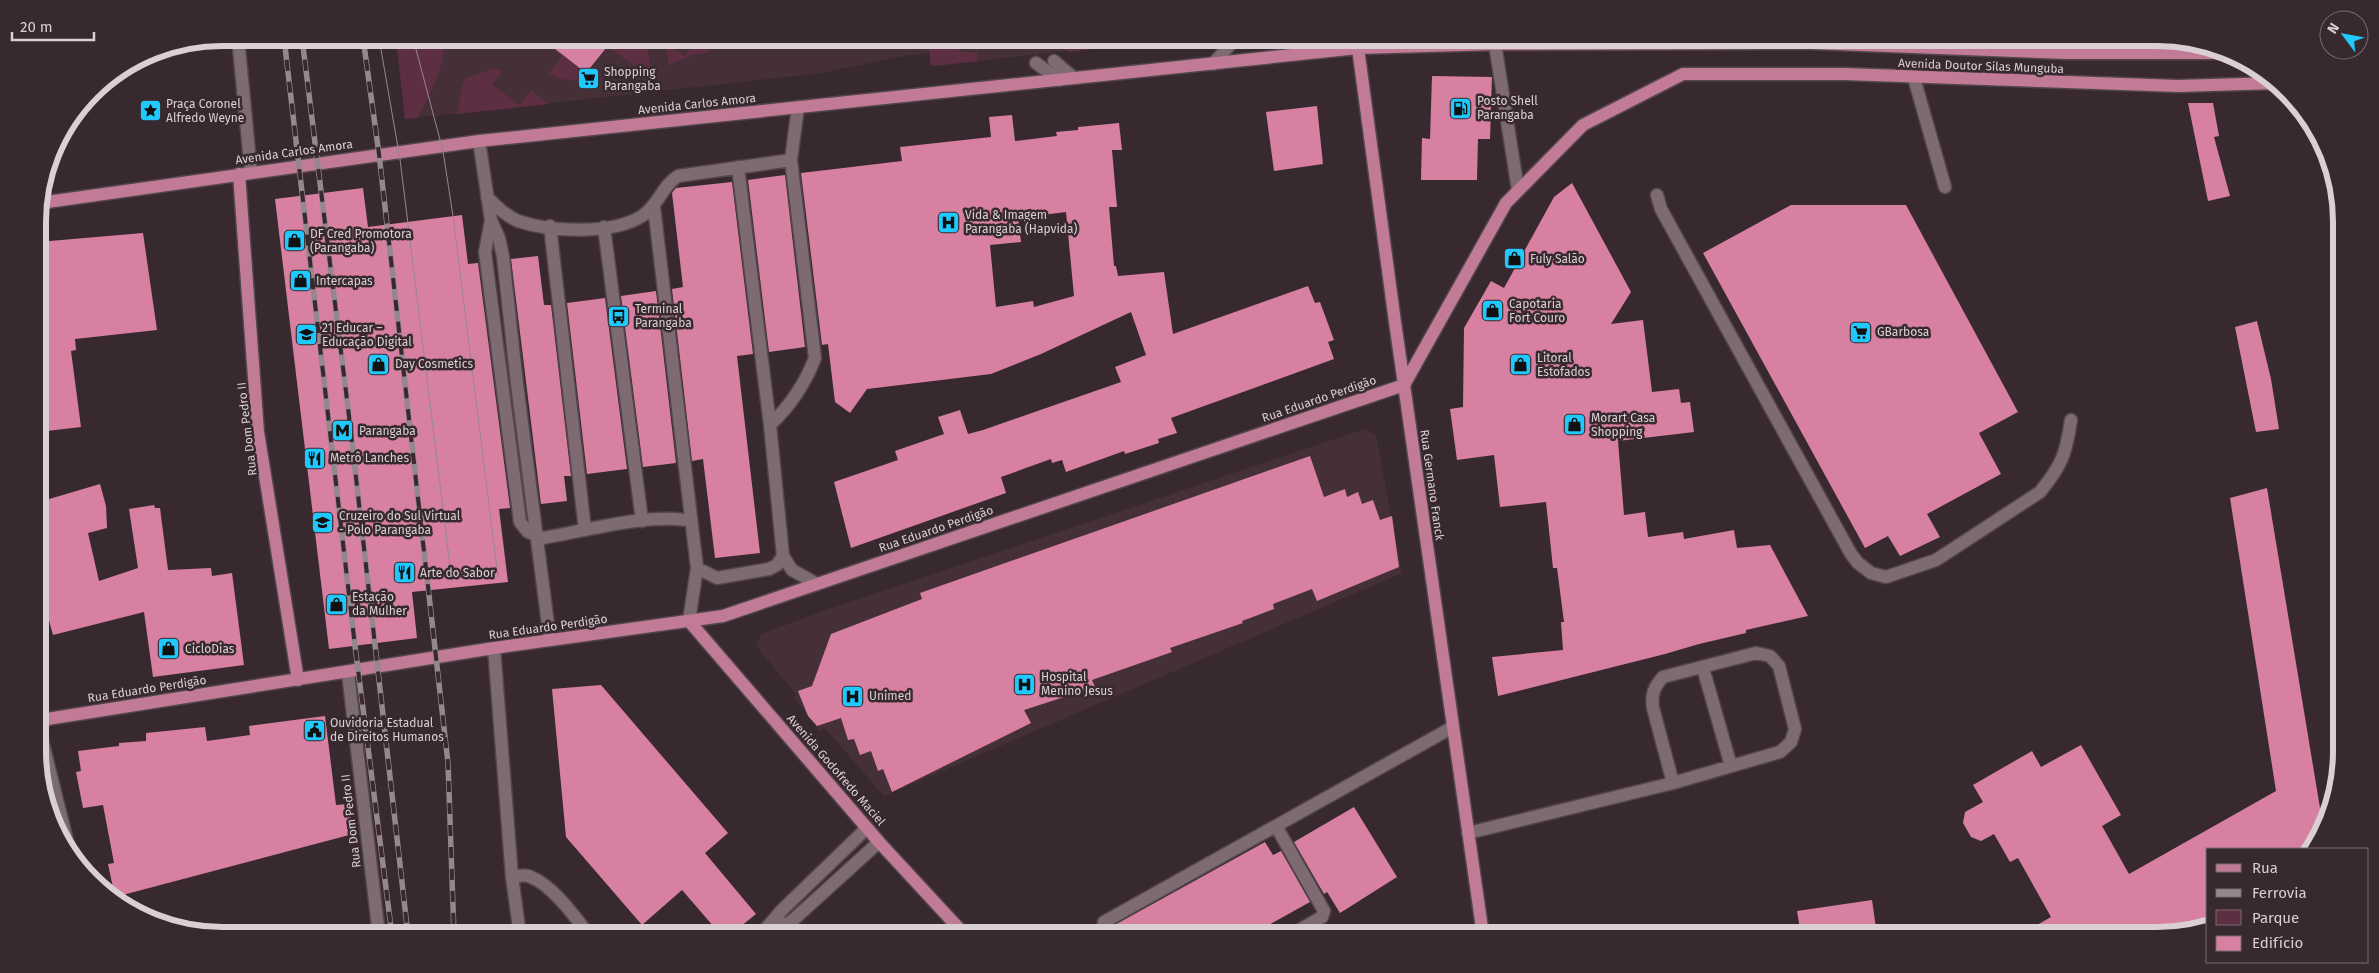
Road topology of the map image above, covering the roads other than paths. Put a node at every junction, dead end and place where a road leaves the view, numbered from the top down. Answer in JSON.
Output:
{"nodes":[{"id":1,"x":1229,"y":46,"type":"edge"},
{"id":2,"x":1334,"y":46,"type":"edge"},
{"id":3,"x":1357,"y":46,"type":"edge"},
{"id":4,"x":1495,"y":46,"type":"edge"},
{"id":5,"x":1891,"y":46,"type":"edge"},
{"id":6,"x":238,"y":47,"type":"edge"},
{"id":7,"x":2205,"y":53,"type":"edge"},
{"id":8,"x":1054,"y":61,"type":"dead end"},
{"id":9,"x":1036,"y":63,"type":"dead end"},
{"id":10,"x":1213,"y":64,"type":"junction"},
{"id":11,"x":1074,"y":78,"type":"junction"},
{"id":12,"x":1914,"y":78,"type":"junction"},
{"id":13,"x":1059,"y":80,"type":"junction"},
{"id":14,"x":2266,"y":84,"type":"edge"},
{"id":15,"x":798,"y":107,"type":"junction"},
{"id":16,"x":479,"y":141,"type":"junction"},
{"id":17,"x":791,"y":160,"type":"junction"},
{"id":18,"x":738,"y":167,"type":"junction"},
{"id":19,"x":245,"y":173,"type":"junction"},
{"id":20,"x":1945,"y":187,"type":"dead end"},
{"id":21,"x":1518,"y":190,"type":"junction"},
{"id":22,"x":1657,"y":195,"type":"dead end"},
{"id":23,"x":487,"y":197,"type":"junction"},
{"id":24,"x":48,"y":202,"type":"edge"},
{"id":25,"x":654,"y":207,"type":"junction"},
{"id":26,"x":550,"y":226,"type":"junction"},
{"id":27,"x":604,"y":228,"type":"junction"},
{"id":28,"x":1404,"y":385,"type":"junction"},
{"id":29,"x":2071,"y":420,"type":"dead end"},
{"id":30,"x":770,"y":425,"type":"junction"},
{"id":31,"x":642,"y":521,"type":"junction"},
{"id":32,"x":691,"y":521,"type":"junction"},
{"id":33,"x":585,"y":530,"type":"junction"},
{"id":34,"x":536,"y":535,"type":"junction"},
{"id":35,"x":783,"y":556,"type":"junction"},
{"id":36,"x":697,"y":568,"type":"junction"},
{"id":37,"x":818,"y":584,"type":"junction"},
{"id":38,"x":689,"y":621,"type":"junction"},
{"id":39,"x":550,"y":640,"type":"junction"},
{"id":40,"x":494,"y":648,"type":"junction"},
{"id":41,"x":1703,"y":668,"type":"junction"},
{"id":42,"x":348,"y":673,"type":"junction"},
{"id":43,"x":298,"y":680,"type":"junction"},
{"id":44,"x":46,"y":719,"type":"edge"},
{"id":45,"x":1453,"y":727,"type":"junction"},
{"id":46,"x":47,"y":759,"type":"edge"},
{"id":47,"x":1731,"y":766,"type":"junction"},
{"id":48,"x":1673,"y":783,"type":"junction"},
{"id":49,"x":1276,"y":826,"type":"junction"},
{"id":50,"x":867,"y":828,"type":"junction"},
{"id":51,"x":64,"y":830,"type":"edge"},
{"id":52,"x":1468,"y":833,"type":"junction"},
{"id":53,"x":879,"y":842,"type":"junction"},
{"id":54,"x":512,"y":877,"type":"junction"},
{"id":55,"x":1306,"y":926,"type":"edge"},
{"id":56,"x":1481,"y":926,"type":"edge"},
{"id":57,"x":378,"y":927,"type":"edge"},
{"id":58,"x":519,"y":927,"type":"edge"},
{"id":59,"x":582,"y":927,"type":"edge"},
{"id":60,"x":767,"y":927,"type":"edge"},
{"id":61,"x":779,"y":927,"type":"edge"},
{"id":62,"x":957,"y":927,"type":"edge"},
{"id":63,"x":1103,"y":927,"type":"edge"}],
"edges":[{"from":1,"to":10,"type":"street"},
{"from":2,"to":10,"type":"main road","name":"Avenida Carlos Amora"},
{"from":3,"to":28,"type":"main road","name":"Rua Germano Franck"},
{"from":4,"to":21,"type":"street"},
{"from":5,"to":7,"type":"main road","name":"Avenida Doutor Silas Munguba"},
{"from":6,"to":19,"type":"street","name":"Rua Dom Pedro II"},
{"from":8,"to":11,"type":"street"},
{"from":9,"to":13,"type":"street"},
{"from":10,"to":11,"type":"main road","name":"Avenida Carlos Amora"},
{"from":11,"to":13,"type":"main road","name":"Avenida Carlos Amora"},
{"from":12,"to":14,"type":"main road","name":"Avenida Doutor Silas Munguba"},
{"from":12,"to":20,"type":"street"},
{"from":12,"to":21,"type":"main road","name":"Avenida Doutor Silas Munguba"},
{"from":13,"to":15,"type":"main road","name":"Avenida Carlos Amora"},
{"from":15,"to":16,"type":"main road","name":"Avenida Carlos Amora"},
{"from":15,"to":17,"type":"street"},
{"from":16,"to":19,"type":"main road","name":"Avenida Carlos Amora"},
{"from":16,"to":23,"type":"street"},
{"from":17,"to":18,"type":"street"},
{"from":17,"to":30,"type":"street"},
{"from":18,"to":25,"type":"street"},
{"from":18,"to":30,"type":"street"},
{"from":19,"to":24,"type":"main road","name":"Avenida Carlos Amora"},
{"from":19,"to":43,"type":"main road","name":"Rua Dom Pedro II"},
{"from":21,"to":28,"type":"main road"},
{"from":22,"to":29,"type":"street"},
{"from":23,"to":26,"type":"street"},
{"from":23,"to":34,"type":"street"},
{"from":25,"to":27,"type":"street"},
{"from":25,"to":32,"type":"street"},
{"from":26,"to":27,"type":"street"},
{"from":26,"to":33,"type":"street"},
{"from":27,"to":31,"type":"street"},
{"from":28,"to":37,"type":"main road","name":"Rua Eduardo Perdigão"},
{"from":28,"to":45,"type":"main road","name":"Rua Germano Franck"},
{"from":30,"to":35,"type":"street"},
{"from":31,"to":32,"type":"street"},
{"from":31,"to":33,"type":"street"},
{"from":32,"to":36,"type":"street"},
{"from":33,"to":34,"type":"street"},
{"from":34,"to":39,"type":"street"},
{"from":35,"to":36,"type":"street"},
{"from":35,"to":37,"type":"street"},
{"from":36,"to":38,"type":"street"},
{"from":37,"to":38,"type":"main road","name":"Rua Eduardo Perdigão"},
{"from":38,"to":39,"type":"main road","name":"Rua Eduardo Perdigão"},
{"from":38,"to":50,"type":"main road","name":"Avenida Godofredo Maciel"},
{"from":39,"to":40,"type":"main road","name":"Rua Eduardo Perdigão"},
{"from":40,"to":42,"type":"main road","name":"Rua Eduardo Perdigão"},
{"from":40,"to":54,"type":"street"},
{"from":41,"to":47,"type":"street"},
{"from":41,"to":47,"type":"street"},
{"from":41,"to":48,"type":"street"},
{"from":42,"to":43,"type":"main road","name":"Rua Eduardo Perdigão"},
{"from":42,"to":57,"type":"street","name":"Rua Dom Pedro II"},
{"from":43,"to":44,"type":"main road","name":"Rua Eduardo Perdigão"},
{"from":45,"to":49,"type":"street"},
{"from":45,"to":52,"type":"main road","name":"Rua Germano Franck"},
{"from":46,"to":51,"type":"street"},
{"from":47,"to":48,"type":"street"},
{"from":48,"to":52,"type":"street"},
{"from":49,"to":55,"type":"street"},
{"from":49,"to":63,"type":"street"},
{"from":50,"to":53,"type":"main road","name":"Avenida Godofredo Maciel"},
{"from":50,"to":60,"type":"street"},
{"from":52,"to":56,"type":"main road","name":"Rua Germano Franck"},
{"from":53,"to":61,"type":"street"},
{"from":53,"to":62,"type":"main road","name":"Avenida Godofredo Maciel"},
{"from":54,"to":58,"type":"street"},
{"from":54,"to":59,"type":"street"}]}
